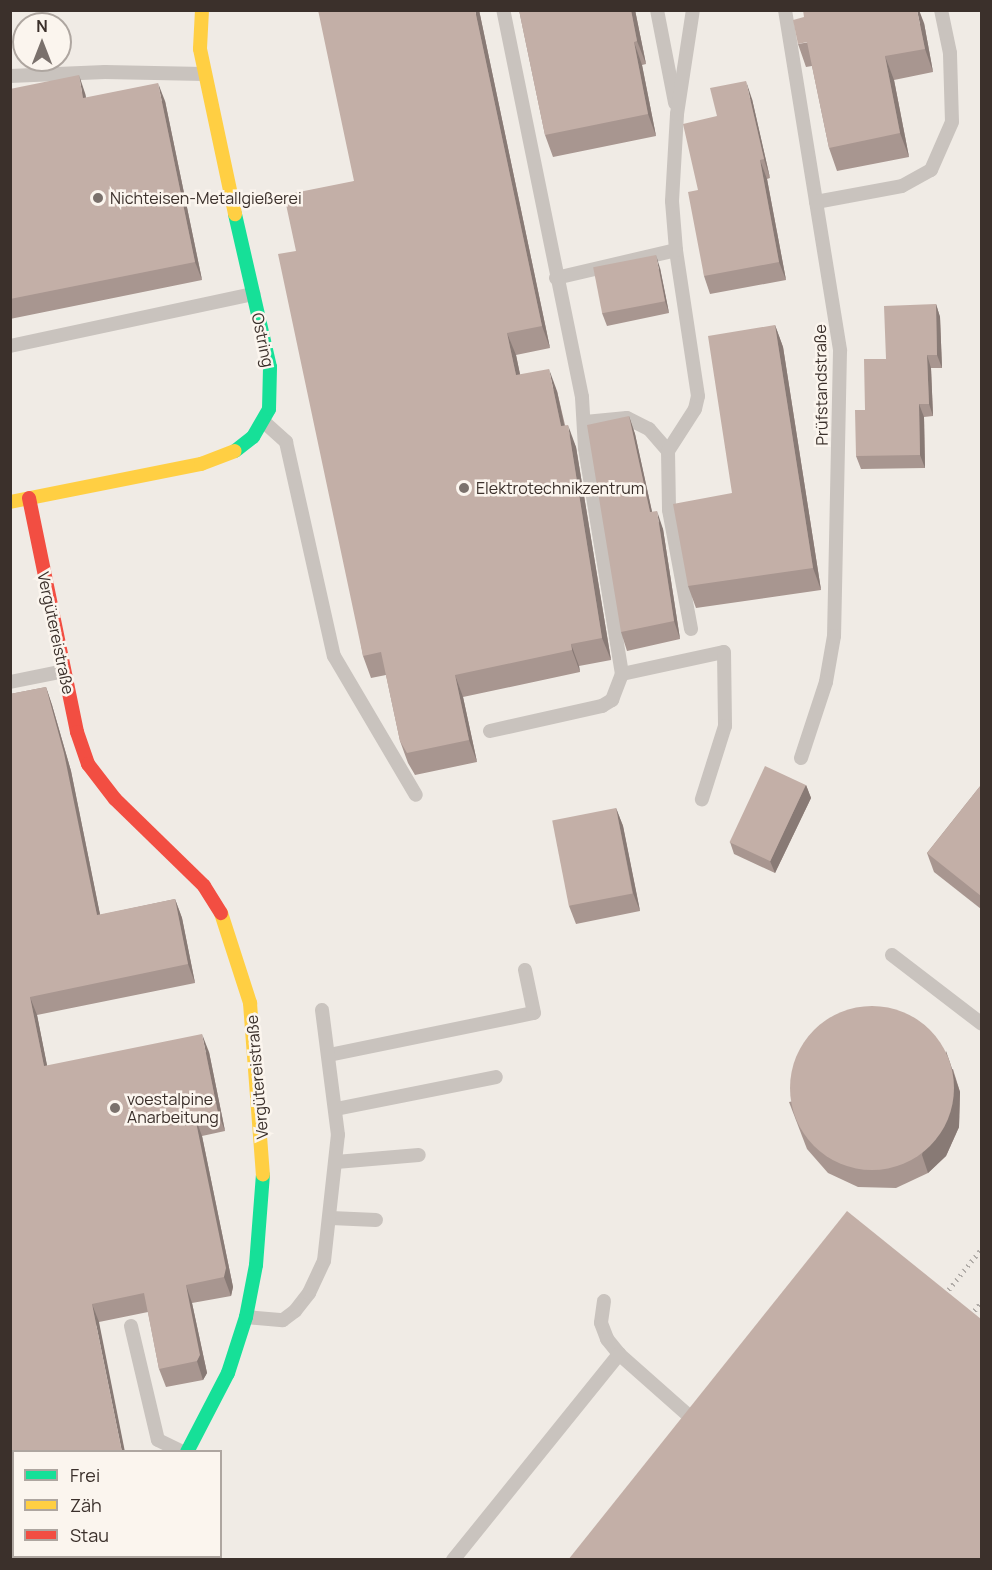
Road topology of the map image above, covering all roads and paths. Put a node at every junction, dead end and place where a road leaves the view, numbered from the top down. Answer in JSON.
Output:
{"nodes":[{"id":1,"x":202,"y":10,"type":"edge"},
{"id":2,"x":503,"y":10,"type":"edge"},
{"id":3,"x":657,"y":10,"type":"edge"},
{"id":4,"x":693,"y":10,"type":"edge"},
{"id":5,"x":785,"y":10,"type":"edge"},
{"id":6,"x":941,"y":10,"type":"edge"},
{"id":7,"x":204,"y":74,"type":"junction"},
{"id":8,"x":10,"y":76,"type":"edge"},
{"id":9,"x":678,"y":114,"type":"junction"},
{"id":10,"x":816,"y":202,"type":"junction"},
{"id":11,"x":676,"y":250,"type":"junction"},
{"id":12,"x":556,"y":278,"type":"junction"},
{"id":13,"x":253,"y":294,"type":"junction"},
{"id":14,"x":10,"y":346,"type":"edge"},
{"id":15,"x":264,"y":422,"type":"junction"},
{"id":16,"x":585,"y":422,"type":"junction"},
{"id":17,"x":668,"y":451,"type":"junction"},
{"id":18,"x":29,"y":498,"type":"junction"},
{"id":19,"x":10,"y":502,"type":"edge"},
{"id":20,"x":691,"y":629,"type":"dead end"},
{"id":21,"x":64,"y":671,"type":"junction"},
{"id":22,"x":622,"y":674,"type":"junction"},
{"id":23,"x":10,"y":682,"type":"edge"},
{"id":24,"x":490,"y":731,"type":"dead end"},
{"id":25,"x":801,"y":758,"type":"dead end"},
{"id":26,"x":416,"y":795,"type":"dead end"},
{"id":27,"x":702,"y":799,"type":"dead end"},
{"id":28,"x":892,"y":955,"type":"dead end"},
{"id":29,"x":525,"y":970,"type":"dead end"},
{"id":30,"x":322,"y":1010,"type":"dead end"},
{"id":31,"x":981,"y":1024,"type":"edge"},
{"id":32,"x":329,"y":1055,"type":"junction"},
{"id":33,"x":496,"y":1077,"type":"dead end"},
{"id":34,"x":336,"y":1109,"type":"junction"},
{"id":35,"x":419,"y":1155,"type":"dead end"},
{"id":36,"x":336,"y":1162,"type":"junction"},
{"id":37,"x":331,"y":1218,"type":"junction"},
{"id":38,"x":376,"y":1220,"type":"dead end"},
{"id":39,"x":604,"y":1301,"type":"dead end"},
{"id":40,"x":246,"y":1317,"type":"junction"},
{"id":41,"x":131,"y":1326,"type":"dead end"},
{"id":42,"x":619,"y":1354,"type":"junction"},
{"id":43,"x":688,"y":1415,"type":"edge"},
{"id":44,"x":180,"y":1450,"type":"edge"},
{"id":45,"x":186,"y":1450,"type":"edge"},
{"id":46,"x":453,"y":1560,"type":"edge"}],
"edges":[{"from":1,"to":7,"type":"street","name":"Ostring"},
{"from":2,"to":12,"type":"lane"},
{"from":3,"to":9,"type":"lane"},
{"from":4,"to":9,"type":"lane"},
{"from":5,"to":10,"type":"lane","name":"Prüfstandstraße"},
{"from":6,"to":10,"type":"lane"},
{"from":7,"to":8,"type":"lane"},
{"from":7,"to":13,"type":"street","name":"Ostring"},
{"from":9,"to":11,"type":"lane"},
{"from":10,"to":25,"type":"lane","name":"Prüfstandstraße"},
{"from":11,"to":12,"type":"lane"},
{"from":11,"to":17,"type":"lane"},
{"from":12,"to":16,"type":"lane"},
{"from":13,"to":14,"type":"lane"},
{"from":13,"to":15,"type":"street","name":"Ostring"},
{"from":15,"to":18,"type":"street"},
{"from":15,"to":26,"type":"lane"},
{"from":16,"to":17,"type":"lane"},
{"from":16,"to":22,"type":"lane"},
{"from":17,"to":20,"type":"lane"},
{"from":18,"to":19,"type":"street"},
{"from":18,"to":21,"type":"street","name":"Vergütereistraße"},
{"from":21,"to":23,"type":"lane"},
{"from":21,"to":40,"type":"street","name":"Vergütereistraße"},
{"from":22,"to":24,"type":"lane"},
{"from":22,"to":27,"type":"lane"},
{"from":28,"to":31,"type":"lane"},
{"from":29,"to":32,"type":"lane"},
{"from":30,"to":32,"type":"lane"},
{"from":32,"to":34,"type":"lane"},
{"from":33,"to":34,"type":"lane"},
{"from":34,"to":36,"type":"lane"},
{"from":35,"to":36,"type":"lane"},
{"from":36,"to":37,"type":"lane"},
{"from":37,"to":38,"type":"lane"},
{"from":37,"to":40,"type":"lane"},
{"from":39,"to":42,"type":"lane"},
{"from":40,"to":45,"type":"street","name":"Vergütereistraße"},
{"from":41,"to":44,"type":"lane"},
{"from":42,"to":43,"type":"lane"},
{"from":42,"to":46,"type":"lane"}]}
